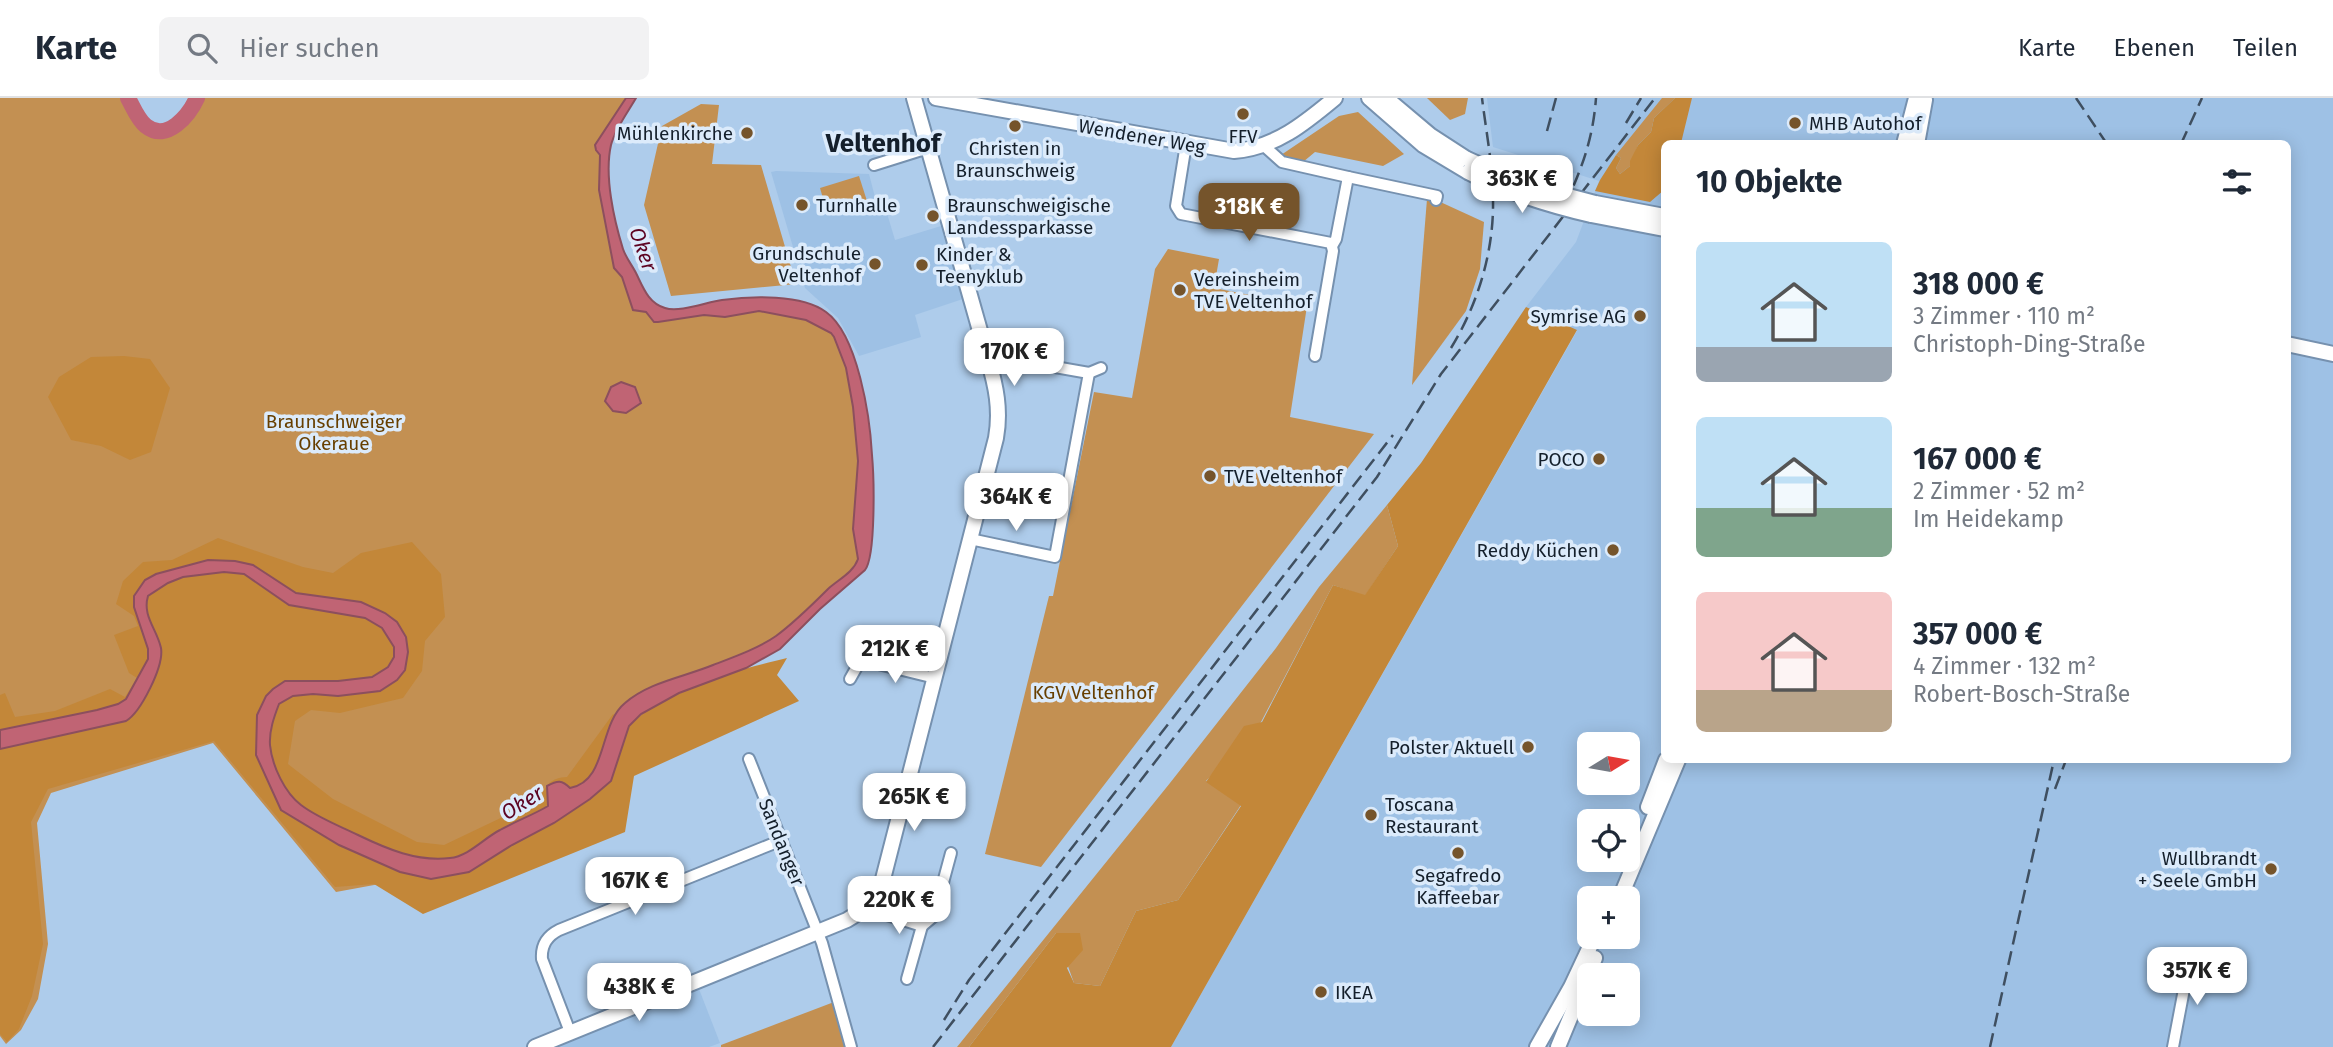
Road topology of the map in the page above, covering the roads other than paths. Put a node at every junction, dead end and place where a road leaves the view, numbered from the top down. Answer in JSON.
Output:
{"nodes":[{"id":1,"x":935,"y":98,"type":"edge"},
{"id":2,"x":1335,"y":98,"type":"edge"},
{"id":3,"x":1369,"y":98,"type":"edge"},
{"id":4,"x":1386,"y":98,"type":"edge"},
{"id":5,"x":1916,"y":98,"type":"edge"},
{"id":6,"x":1925,"y":98,"type":"edge"},
{"id":7,"x":914,"y":100,"type":"edge"},
{"id":8,"x":963,"y":101,"type":"edge"},
{"id":9,"x":1905,"y":140,"type":"edge"},
{"id":10,"x":1918,"y":140,"type":"edge"},
{"id":11,"x":1186,"y":144,"type":"junction"},
{"id":12,"x":1263,"y":145,"type":"junction"},
{"id":13,"x":928,"y":148,"type":"junction"},
{"id":14,"x":874,"y":165,"type":"dead end"},
{"id":15,"x":1468,"y":166,"type":"junction"},
{"id":16,"x":1348,"y":177,"type":"junction"},
{"id":17,"x":1436,"y":200,"type":"dead end"},
{"id":18,"x":1593,"y":209,"type":"junction"},
{"id":19,"x":1661,"y":216,"type":"edge"},
{"id":20,"x":1661,"y":228,"type":"edge"},
{"id":21,"x":1332,"y":246,"type":"junction"},
{"id":22,"x":2291,"y":345,"type":"edge"},
{"id":23,"x":2333,"y":354,"type":"edge"},
{"id":24,"x":1315,"y":356,"type":"dead end"},
{"id":25,"x":988,"y":359,"type":"junction"},
{"id":26,"x":1101,"y":368,"type":"dead end"},
{"id":27,"x":1089,"y":373,"type":"junction"},
{"id":28,"x":970,"y":539,"type":"junction"},
{"id":29,"x":935,"y":678,"type":"junction"},
{"id":30,"x":850,"y":679,"type":"dead end"},
{"id":31,"x":749,"y":759,"type":"dead end"},
{"id":32,"x":1665,"y":763,"type":"edge"},
{"id":33,"x":1677,"y":763,"type":"edge"},
{"id":34,"x":1640,"y":826,"type":"edge"},
{"id":35,"x":782,"y":840,"type":"junction"},
{"id":36,"x":951,"y":853,"type":"dead end"},
{"id":37,"x":1625,"y":886,"type":"edge"},
{"id":38,"x":864,"y":908,"type":"junction"},
{"id":39,"x":922,"y":926,"type":"junction"},
{"id":40,"x":818,"y":932,"type":"junction"},
{"id":41,"x":1589,"y":949,"type":"edge"},
{"id":42,"x":1599,"y":949,"type":"edge"},
{"id":43,"x":2196,"y":955,"type":"dead end"},
{"id":44,"x":907,"y":979,"type":"dead end"},
{"id":45,"x":570,"y":1032,"type":"junction"},
{"id":46,"x":535,"y":1047,"type":"edge"},
{"id":47,"x":851,"y":1047,"type":"edge"},
{"id":48,"x":1537,"y":1047,"type":"edge"},
{"id":49,"x":1558,"y":1047,"type":"edge"},
{"id":50,"x":2173,"y":1047,"type":"edge"}],
"edges":[{"from":1,"to":7,"type":"street","name":"Wendener Weg"},
{"from":1,"to":8,"type":"street","name":"Wendener Weg"},
{"from":2,"to":12,"type":"street","name":"Wendener Weg"},
{"from":3,"to":15,"type":"street"},
{"from":4,"to":15,"type":"street"},
{"from":5,"to":9,"type":"street"},
{"from":6,"to":10,"type":"street"},
{"from":7,"to":13,"type":"street"},
{"from":8,"to":11,"type":"street","name":"Wendener Weg"},
{"from":11,"to":12,"type":"street","name":"Wendener Weg"},
{"from":11,"to":21,"type":"street"},
{"from":12,"to":16,"type":"street"},
{"from":13,"to":14,"type":"street"},
{"from":13,"to":25,"type":"street"},
{"from":15,"to":18,"type":"street","bridge":true},
{"from":16,"to":17,"type":"street"},
{"from":16,"to":21,"type":"street"},
{"from":18,"to":19,"type":"street"},
{"from":18,"to":20,"type":"street"},
{"from":21,"to":24,"type":"street"},
{"from":22,"to":23,"type":"street"},
{"from":25,"to":27,"type":"street"},
{"from":25,"to":28,"type":"street"},
{"from":26,"to":27,"type":"street"},
{"from":27,"to":28,"type":"street"},
{"from":28,"to":29,"type":"street"},
{"from":29,"to":30,"type":"street"},
{"from":29,"to":38,"type":"street"},
{"from":31,"to":35,"type":"street","name":"Sandanger"},
{"from":32,"to":34,"type":"street"},
{"from":33,"to":37,"type":"street"},
{"from":35,"to":40,"type":"street","name":"Sandanger"},
{"from":35,"to":45,"type":"street"},
{"from":36,"to":39,"type":"street"},
{"from":38,"to":39,"type":"street"},
{"from":38,"to":40,"type":"street"},
{"from":39,"to":44,"type":"street"},
{"from":40,"to":45,"type":"street"},
{"from":40,"to":47,"type":"street","name":"Sandanger"},
{"from":41,"to":48,"type":"street"},
{"from":42,"to":49,"type":"street"},
{"from":43,"to":50,"type":"street"},
{"from":45,"to":46,"type":"street"}]}
